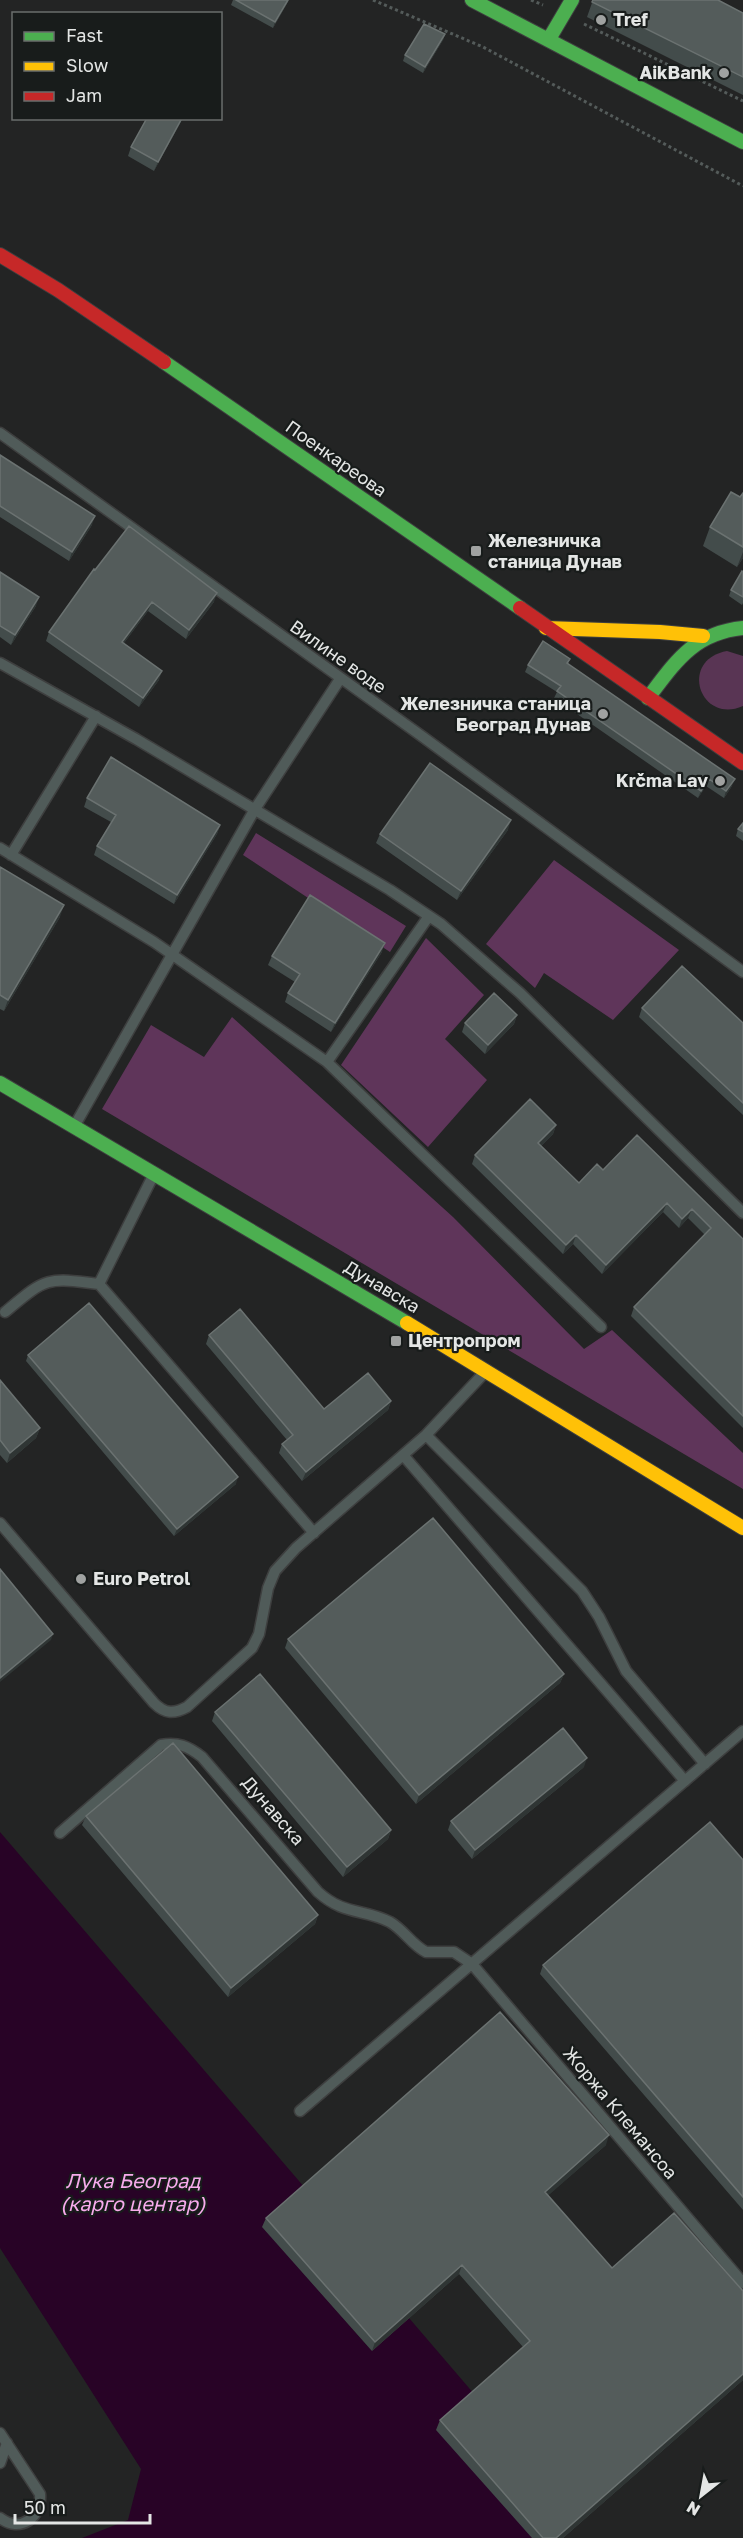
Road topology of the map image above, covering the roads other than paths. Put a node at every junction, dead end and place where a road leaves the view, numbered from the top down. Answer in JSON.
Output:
{"nodes":[{"id":1,"x":472,"y":0,"type":"edge"},
{"id":2,"x":572,"y":0,"type":"edge"},
{"id":3,"x":549,"y":39,"type":"junction"},
{"id":4,"x":743,"y":142,"type":"edge"},
{"id":5,"x":0,"y":255,"type":"edge"},
{"id":6,"x":0,"y":433,"type":"edge"},
{"id":7,"x":546,"y":627,"type":"junction"},
{"id":8,"x":743,"y":628,"type":"edge"},
{"id":9,"x":703,"y":636,"type":"junction"},
{"id":10,"x":0,"y":663,"type":"edge"},
{"id":11,"x":340,"y":679,"type":"junction"},
{"id":12,"x":648,"y":698,"type":"junction"},
{"id":13,"x":96,"y":716,"type":"junction"},
{"id":14,"x":743,"y":763,"type":"edge"},
{"id":15,"x":255,"y":810,"type":"junction"},
{"id":16,"x":0,"y":848,"type":"edge"},
{"id":17,"x":11,"y":855,"type":"junction"},
{"id":18,"x":429,"y":916,"type":"junction"},
{"id":19,"x":172,"y":954,"type":"junction"},
{"id":20,"x":743,"y":972,"type":"edge"},
{"id":21,"x":327,"y":1062,"type":"junction"},
{"id":22,"x":0,"y":1083,"type":"edge"},
{"id":23,"x":74,"y":1127,"type":"junction"},
{"id":24,"x":155,"y":1174,"type":"junction"},
{"id":25,"x":743,"y":1213,"type":"edge"},
{"id":26,"x":99,"y":1284,"type":"junction"},
{"id":27,"x":5,"y":1312,"type":"dead end"},
{"id":28,"x":601,"y":1327,"type":"dead end"},
{"id":29,"x":487,"y":1370,"type":"junction"},
{"id":30,"x":426,"y":1436,"type":"junction"},
{"id":31,"x":403,"y":1455,"type":"junction"},
{"id":32,"x":0,"y":1523,"type":"edge"},
{"id":33,"x":743,"y":1528,"type":"edge"},
{"id":34,"x":314,"y":1533,"type":"junction"},
{"id":35,"x":743,"y":1731,"type":"edge"},
{"id":36,"x":705,"y":1764,"type":"junction"},
{"id":37,"x":685,"y":1781,"type":"junction"},
{"id":38,"x":60,"y":1833,"type":"dead end"},
{"id":39,"x":472,"y":1964,"type":"junction"},
{"id":40,"x":300,"y":2111,"type":"dead end"},
{"id":41,"x":743,"y":2283,"type":"edge"},
{"id":42,"x":0,"y":2433,"type":"edge"},
{"id":43,"x":6,"y":2443,"type":"junction"},
{"id":44,"x":0,"y":2463,"type":"edge"},
{"id":45,"x":0,"y":2518,"type":"edge"}],
"edges":[{"from":1,"to":3,"type":"street"},
{"from":2,"to":3,"type":"street"},
{"from":3,"to":4,"type":"street"},
{"from":5,"to":7,"type":"street","name":"Поенкареова"},
{"from":6,"to":11,"type":"lane","name":"Вилине воде"},
{"from":7,"to":9,"type":"street"},
{"from":7,"to":12,"type":"street","name":"Поенкареова"},
{"from":8,"to":9,"type":"street"},
{"from":9,"to":12,"type":"street"},
{"from":10,"to":13,"type":"lane"},
{"from":11,"to":15,"type":"lane"},
{"from":11,"to":20,"type":"lane","name":"Вилине воде"},
{"from":12,"to":14,"type":"street","name":"Поенкареова"},
{"from":13,"to":15,"type":"lane"},
{"from":13,"to":17,"type":"lane"},
{"from":15,"to":18,"type":"lane"},
{"from":15,"to":19,"type":"lane"},
{"from":16,"to":17,"type":"lane"},
{"from":17,"to":19,"type":"lane"},
{"from":18,"to":21,"type":"lane"},
{"from":18,"to":25,"type":"lane"},
{"from":19,"to":21,"type":"lane"},
{"from":19,"to":23,"type":"lane"},
{"from":21,"to":28,"type":"lane"},
{"from":22,"to":23,"type":"street","name":"Дунавска"},
{"from":23,"to":24,"type":"street","name":"Дунавска"},
{"from":24,"to":26,"type":"lane"},
{"from":24,"to":29,"type":"street","name":"Дунавска"},
{"from":26,"to":27,"type":"lane"},
{"from":26,"to":34,"type":"lane"},
{"from":29,"to":30,"type":"lane"},
{"from":29,"to":33,"type":"street","name":"Дунавска"},
{"from":30,"to":31,"type":"lane"},
{"from":30,"to":36,"type":"lane"},
{"from":31,"to":34,"type":"lane"},
{"from":31,"to":37,"type":"lane"},
{"from":32,"to":34,"type":"lane"},
{"from":35,"to":36,"type":"lane"},
{"from":36,"to":37,"type":"lane"},
{"from":37,"to":39,"type":"lane"},
{"from":38,"to":39,"type":"lane","name":"Дунавска"},
{"from":39,"to":40,"type":"lane"},
{"from":39,"to":41,"type":"lane","name":"Жоржа Клемансоа"},
{"from":42,"to":43,"type":"lane"},
{"from":43,"to":44,"type":"lane"},
{"from":43,"to":45,"type":"lane"}]}
